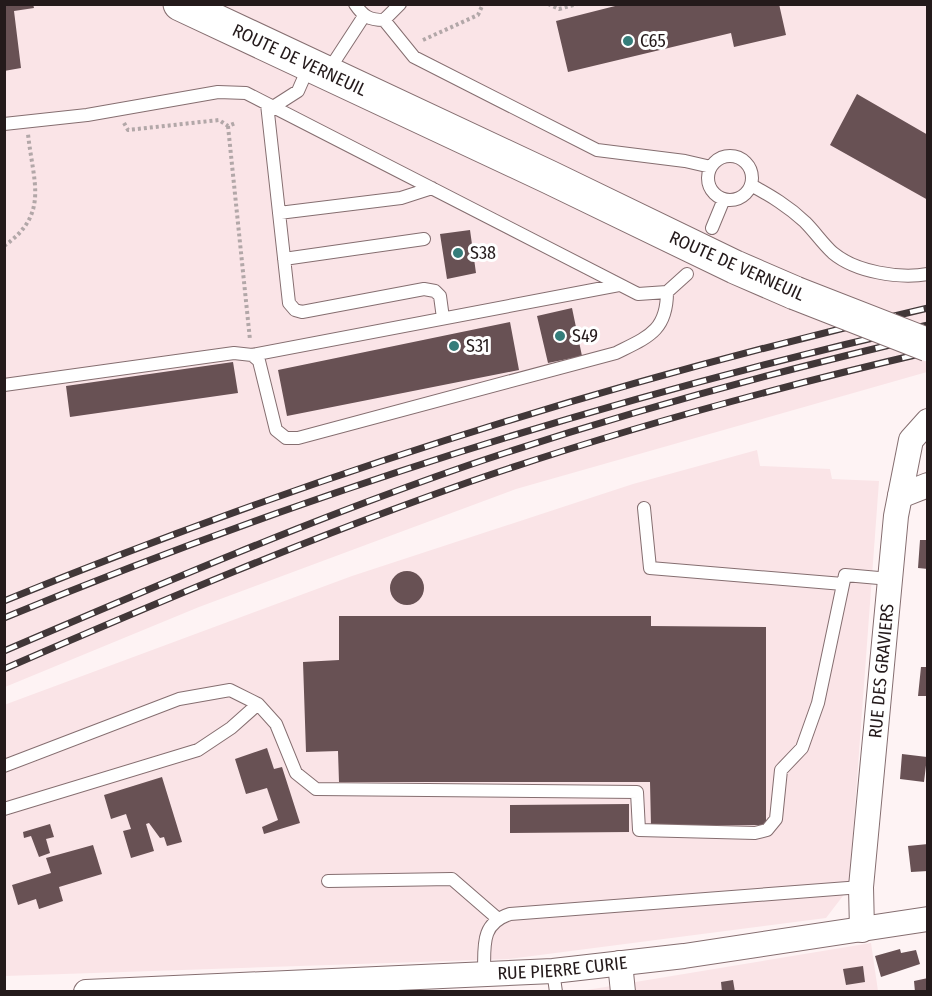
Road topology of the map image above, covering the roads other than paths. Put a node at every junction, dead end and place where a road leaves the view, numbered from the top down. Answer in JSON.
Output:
{"nodes":[{"id":1,"x":180,"y":4,"type":"edge"},
{"id":2,"x":218,"y":4,"type":"edge"},
{"id":3,"x":355,"y":4,"type":"edge"},
{"id":4,"x":400,"y":4,"type":"edge"},
{"id":5,"x":364,"y":16,"type":"junction"},
{"id":6,"x":384,"y":20,"type":"junction"},
{"id":7,"x":322,"y":64,"type":"junction"},
{"id":8,"x":270,"y":105,"type":"junction"},
{"id":9,"x":4,"y":124,"type":"edge"},
{"id":10,"x":711,"y":167,"type":"junction"},
{"id":11,"x":751,"y":185,"type":"junction"},
{"id":12,"x":432,"y":188,"type":"junction"},
{"id":13,"x":724,"y":199,"type":"junction"},
{"id":14,"x":279,"y":213,"type":"junction"},
{"id":15,"x":712,"y":228,"type":"dead end"},
{"id":16,"x":424,"y":239,"type":"dead end"},
{"id":17,"x":284,"y":259,"type":"junction"},
{"id":18,"x":687,"y":274,"type":"dead end"},
{"id":19,"x":927,"y":274,"type":"edge"},
{"id":20,"x":619,"y":285,"type":"junction"},
{"id":21,"x":667,"y":292,"type":"junction"},
{"id":22,"x":443,"y":318,"type":"junction"},
{"id":23,"x":927,"y":345,"type":"edge"},
{"id":24,"x":252,"y":354,"type":"junction"},
{"id":25,"x":4,"y":386,"type":"edge"},
{"id":26,"x":927,"y":421,"type":"edge"},
{"id":27,"x":927,"y":485,"type":"edge"},
{"id":28,"x":900,"y":495,"type":"junction"},
{"id":29,"x":644,"y":508,"type":"dead end"},
{"id":30,"x":890,"y":579,"type":"junction"},
{"id":31,"x":843,"y":584,"type":"junction"},
{"id":32,"x":258,"y":704,"type":"junction"},
{"id":33,"x":4,"y":766,"type":"edge"},
{"id":34,"x":4,"y":809,"type":"edge"},
{"id":35,"x":328,"y":881,"type":"dead end"},
{"id":36,"x":861,"y":887,"type":"junction"},
{"id":37,"x":497,"y":918,"type":"junction"},
{"id":38,"x":927,"y":919,"type":"edge"},
{"id":39,"x":862,"y":930,"type":"junction"},
{"id":40,"x":620,"y":963,"type":"junction"},
{"id":41,"x":484,"y":976,"type":"junction"},
{"id":42,"x":554,"y":981,"type":"edge"},
{"id":43,"x":319,"y":987,"type":"edge"},
{"id":44,"x":262,"y":988,"type":"edge"},
{"id":45,"x":86,"y":992,"type":"edge"},
{"id":46,"x":623,"y":992,"type":"edge"}],
"edges":[{"from":1,"to":7,"type":"main road","name":"ROUTE DE VERNEUIL"},
{"from":2,"to":7,"type":"main road","name":"ROUTE DE VERNEUIL"},
{"from":3,"to":5,"type":"lane"},
{"from":4,"to":6,"type":"lane"},
{"from":5,"to":6,"type":"lane"},
{"from":5,"to":7,"type":"lane"},
{"from":6,"to":10,"type":"lane"},
{"from":7,"to":8,"type":"lane"},
{"from":7,"to":23,"type":"main road","name":"ROUTE DE VERNEUIL","bridge":true},
{"from":8,"to":9,"type":"lane"},
{"from":8,"to":12,"type":"lane"},
{"from":8,"to":14,"type":"lane"},
{"from":10,"to":11,"type":"lane"},
{"from":10,"to":13,"type":"lane"},
{"from":11,"to":13,"type":"lane"},
{"from":11,"to":19,"type":"lane"},
{"from":12,"to":14,"type":"lane"},
{"from":12,"to":20,"type":"lane"},
{"from":13,"to":15,"type":"lane"},
{"from":14,"to":17,"type":"lane"},
{"from":16,"to":17,"type":"lane"},
{"from":17,"to":22,"type":"lane"},
{"from":18,"to":21,"type":"lane"},
{"from":20,"to":21,"type":"lane"},
{"from":20,"to":22,"type":"lane"},
{"from":21,"to":24,"type":"lane"},
{"from":22,"to":24,"type":"lane"},
{"from":24,"to":25,"type":"lane"},
{"from":26,"to":28,"type":"street","name":"RUE DES GRAVIERS"},
{"from":27,"to":28,"type":"street"},
{"from":28,"to":30,"type":"street","name":"RUE DES GRAVIERS"},
{"from":29,"to":31,"type":"lane"},
{"from":30,"to":31,"type":"lane"},
{"from":30,"to":36,"type":"street","name":"RUE DES GRAVIERS"},
{"from":31,"to":32,"type":"lane"},
{"from":32,"to":33,"type":"lane"},
{"from":32,"to":34,"type":"lane"},
{"from":35,"to":37,"type":"lane"},
{"from":36,"to":37,"type":"lane"},
{"from":36,"to":39,"type":"street","name":"RUE DES GRAVIERS"},
{"from":37,"to":41,"type":"lane"},
{"from":38,"to":39,"type":"street","name":"RUE PIERRE CURIE"},
{"from":39,"to":40,"type":"street","name":"RUE PIERRE CURIE"},
{"from":40,"to":42,"type":"street","name":"RUE PIERRE CURIE"},
{"from":40,"to":46,"type":"street"},
{"from":41,"to":42,"type":"street","name":"RUE PIERRE CURIE"},
{"from":41,"to":43,"type":"street","name":"RUE PIERRE CURIE"},
{"from":43,"to":44,"type":"street","name":"RUE PIERRE CURIE"},
{"from":44,"to":45,"type":"street","name":"RUE PIERRE CURIE"}]}
